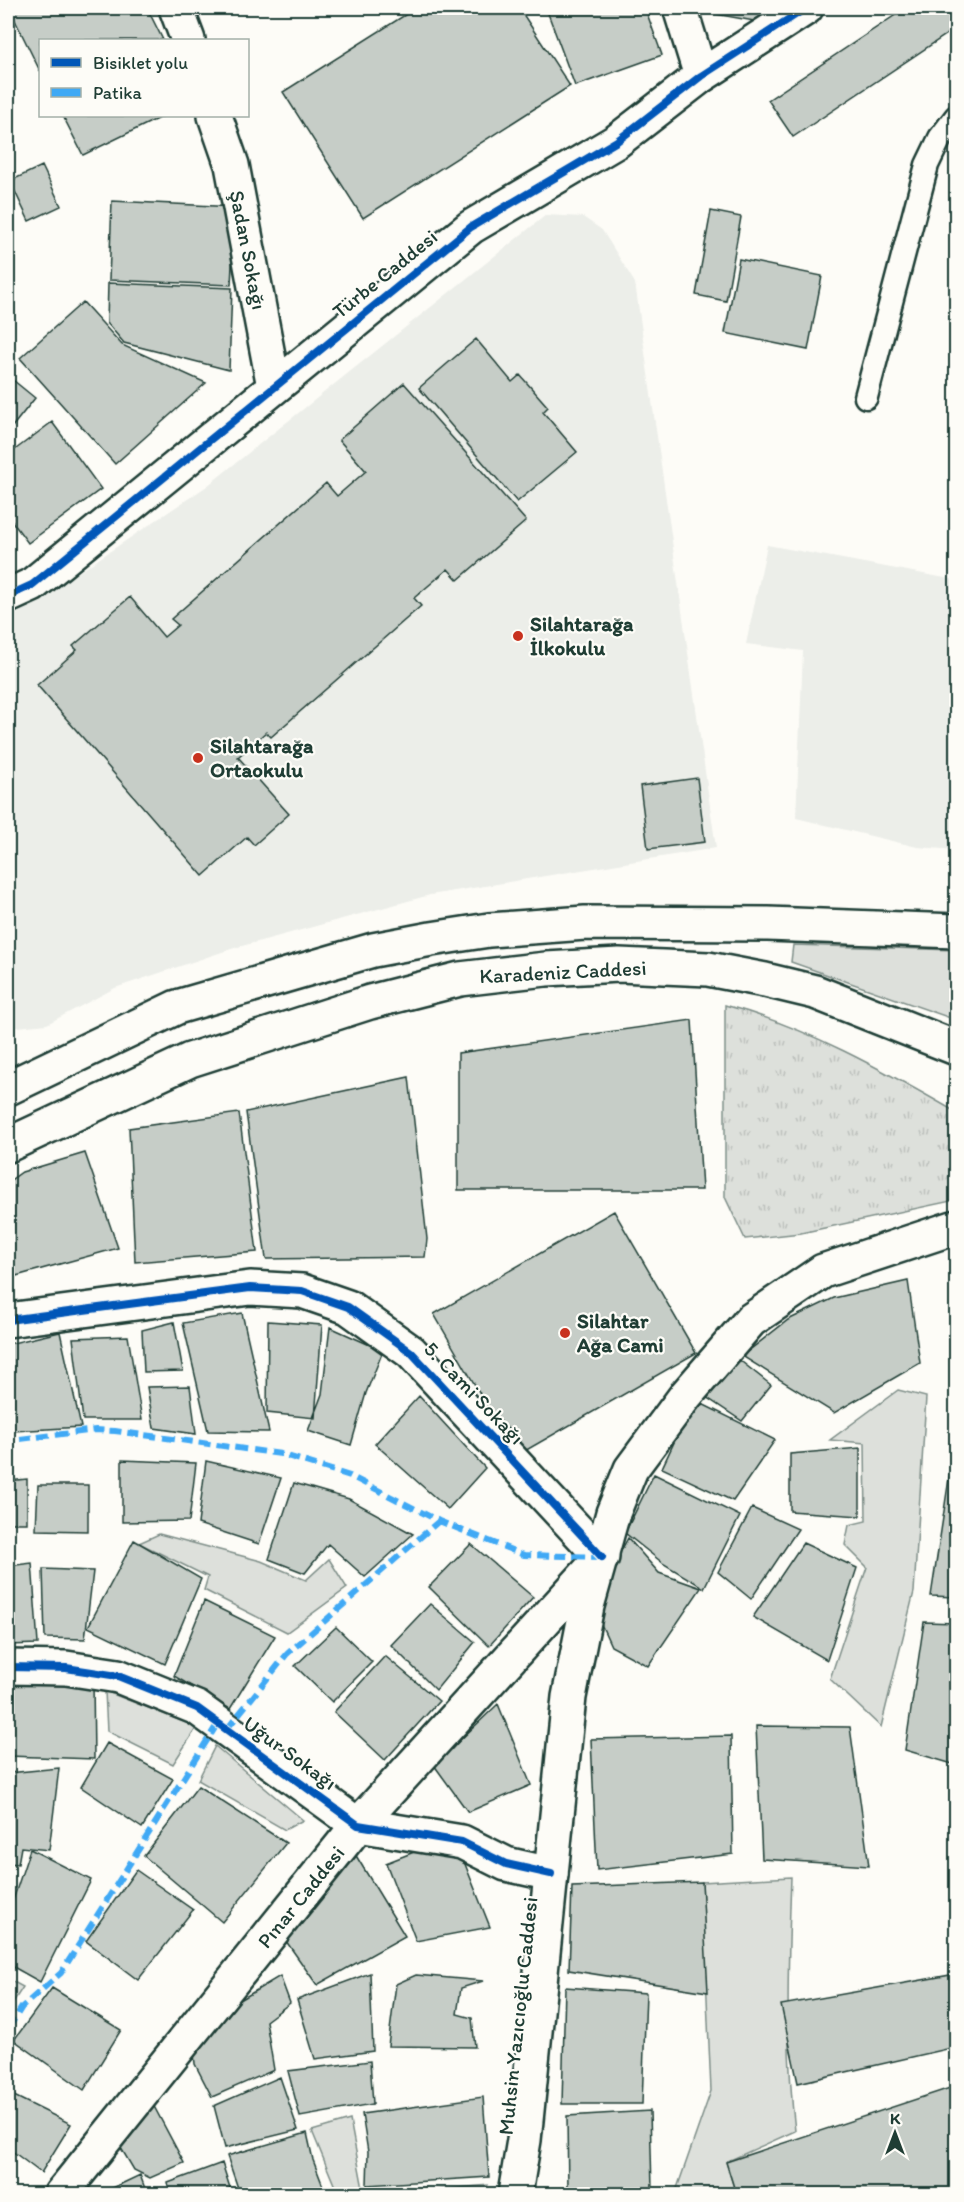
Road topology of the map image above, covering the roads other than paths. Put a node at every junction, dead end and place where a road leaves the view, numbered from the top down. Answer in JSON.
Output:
{"nodes":[{"id":1,"x":176,"y":8,"type":"edge"},
{"id":2,"x":680,"y":8,"type":"edge"},
{"id":3,"x":807,"y":8,"type":"edge"},
{"id":4,"x":188,"y":39,"type":"edge"},
{"id":5,"x":701,"y":76,"type":"junction"},
{"id":6,"x":215,"y":117,"type":"edge"},
{"id":7,"x":957,"y":117,"type":"edge"},
{"id":8,"x":274,"y":387,"type":"junction"},
{"id":9,"x":866,"y":397,"type":"dead end"},
{"id":10,"x":8,"y":596,"type":"edge"},
{"id":11,"x":957,"y":931,"type":"edge"},
{"id":12,"x":957,"y":1048,"type":"edge"},
{"id":13,"x":8,"y":1088,"type":"edge"},
{"id":14,"x":8,"y":1145,"type":"edge"},
{"id":15,"x":957,"y":1227,"type":"edge"},
{"id":16,"x":8,"y":1320,"type":"edge"},
{"id":17,"x":602,"y":1557,"type":"junction"},
{"id":18,"x":8,"y":1668,"type":"edge"},
{"id":19,"x":358,"y":1825,"type":"junction"},
{"id":20,"x":551,"y":1874,"type":"junction"},
{"id":21,"x":62,"y":2194,"type":"edge"},
{"id":22,"x":515,"y":2194,"type":"edge"}],
"edges":[{"from":1,"to":4,"type":"main road"},
{"from":2,"to":5,"type":"main road"},
{"from":3,"to":5,"type":"main road","name":"Türbe Caddesi"},
{"from":5,"to":8,"type":"main road","name":"Türbe Caddesi"},
{"from":6,"to":8,"type":"main road","name":"Şadan Sokağı"},
{"from":7,"to":9,"type":"lane"},
{"from":8,"to":10,"type":"main road","name":"Türbe Caddesi"},
{"from":11,"to":13,"type":"main road"},
{"from":12,"to":14,"type":"main road","name":"Karadeniz Caddesi"},
{"from":15,"to":17,"type":"main road","name":"Muhsin Yazıcıoğlu Caddesi"},
{"from":16,"to":17,"type":"main road","name":"5. Cami Sokağı"},
{"from":17,"to":19,"type":"main road","name":"Pınar Caddesi"},
{"from":17,"to":20,"type":"main road","name":"Muhsin Yazıcıoğlu Caddesi"},
{"from":18,"to":19,"type":"main road","name":"Uğur Sokağı"},
{"from":19,"to":20,"type":"main road","name":"Uğur Sokağı"},
{"from":19,"to":21,"type":"main road","name":"Pınar Caddesi"},
{"from":20,"to":22,"type":"main road","name":"Muhsin Yazıcıoğlu Caddesi"}]}
